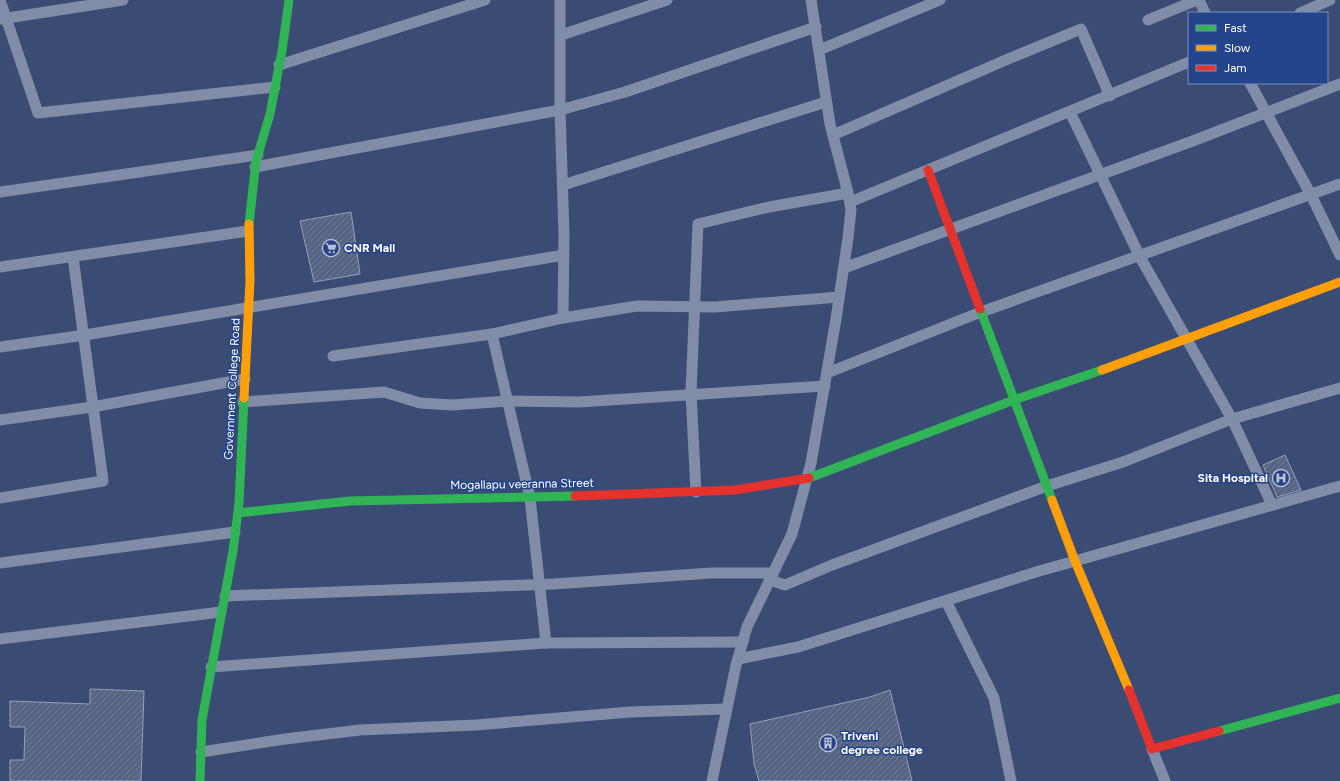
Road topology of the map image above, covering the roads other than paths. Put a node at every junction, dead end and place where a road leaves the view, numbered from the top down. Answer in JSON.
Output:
{"nodes":[{"id":1,"x":0,"y":0,"type":"edge"},
{"id":2,"x":122,"y":0,"type":"edge"},
{"id":3,"x":289,"y":0,"type":"edge"},
{"id":4,"x":485,"y":0,"type":"edge"},
{"id":5,"x":560,"y":0,"type":"edge"},
{"id":6,"x":667,"y":0,"type":"edge"},
{"id":7,"x":811,"y":0,"type":"edge"},
{"id":8,"x":940,"y":0,"type":"edge"},
{"id":9,"x":1198,"y":0,"type":"edge"},
{"id":10,"x":1330,"y":0,"type":"edge"},
{"id":11,"x":1204,"y":12,"type":"edge"},
{"id":12,"x":1302,"y":12,"type":"edge"},
{"id":13,"x":3,"y":18,"type":"edge"},
{"id":14,"x":1148,"y":20,"type":"dead end"},
{"id":15,"x":816,"y":27,"type":"junction"},
{"id":16,"x":561,"y":34,"type":"junction"},
{"id":17,"x":819,"y":50,"type":"junction"},
{"id":18,"x":1188,"y":62,"type":"edge"},
{"id":19,"x":279,"y":65,"type":"junction"},
{"id":20,"x":1251,"y":84,"type":"edge"},
{"id":21,"x":1340,"y":84,"type":"edge"},
{"id":22,"x":275,"y":87,"type":"junction"},
{"id":23,"x":1110,"y":96,"type":"junction"},
{"id":24,"x":826,"y":102,"type":"junction"},
{"id":25,"x":560,"y":110,"type":"junction"},
{"id":26,"x":1070,"y":112,"type":"junction"},
{"id":27,"x":1266,"y":113,"type":"junction"},
{"id":28,"x":833,"y":135,"type":"junction"},
{"id":29,"x":258,"y":156,"type":"junction"},
{"id":30,"x":255,"y":167,"type":"junction"},
{"id":31,"x":928,"y":170,"type":"junction"},
{"id":32,"x":1100,"y":173,"type":"junction"},
{"id":33,"x":1340,"y":184,"type":"edge"},
{"id":34,"x":563,"y":185,"type":"junction"},
{"id":35,"x":0,"y":192,"type":"edge"},
{"id":36,"x":1311,"y":195,"type":"junction"},
{"id":37,"x":849,"y":198,"type":"junction"},
{"id":38,"x":950,"y":229,"type":"junction"},
{"id":39,"x":248,"y":231,"type":"junction"},
{"id":40,"x":564,"y":255,"type":"junction"},
{"id":41,"x":1340,"y":255,"type":"edge"},
{"id":42,"x":73,"y":256,"type":"junction"},
{"id":43,"x":1140,"y":257,"type":"junction"},
{"id":44,"x":0,"y":267,"type":"edge"},
{"id":45,"x":844,"y":268,"type":"junction"},
{"id":46,"x":1340,"y":282,"type":"edge"},
{"id":47,"x":839,"y":297,"type":"junction"},
{"id":48,"x":249,"y":307,"type":"junction"},
{"id":49,"x":695,"y":307,"type":"junction"},
{"id":50,"x":981,"y":312,"type":"junction"},
{"id":51,"x":563,"y":318,"type":"junction"},
{"id":52,"x":492,"y":334,"type":"junction"},
{"id":53,"x":85,"y":335,"type":"junction"},
{"id":54,"x":1187,"y":339,"type":"junction"},
{"id":55,"x":0,"y":347,"type":"edge"},
{"id":56,"x":333,"y":356,"type":"dead end"},
{"id":57,"x":827,"y":373,"type":"junction"},
{"id":58,"x":244,"y":379,"type":"junction"},
{"id":59,"x":825,"y":386,"type":"junction"},
{"id":60,"x":1340,"y":388,"type":"edge"},
{"id":61,"x":691,"y":393,"type":"junction"},
{"id":62,"x":1014,"y":400,"type":"junction"},
{"id":63,"x":508,"y":401,"type":"junction"},
{"id":64,"x":243,"y":402,"type":"junction"},
{"id":65,"x":92,"y":407,"type":"junction"},
{"id":66,"x":1232,"y":419,"type":"junction"},
{"id":67,"x":0,"y":420,"type":"edge"},
{"id":68,"x":807,"y":479,"type":"junction"},
{"id":69,"x":1047,"y":486,"type":"junction"},
{"id":70,"x":1340,"y":486,"type":"edge"},
{"id":71,"x":696,"y":492,"type":"junction"},
{"id":72,"x":0,"y":498,"type":"edge"},
{"id":73,"x":530,"y":498,"type":"junction"},
{"id":74,"x":1272,"y":505,"type":"junction"},
{"id":75,"x":238,"y":514,"type":"junction"},
{"id":76,"x":235,"y":532,"type":"junction"},
{"id":77,"x":1075,"y":561,"type":"junction"},
{"id":78,"x":0,"y":563,"type":"edge"},
{"id":79,"x":771,"y":577,"type":"junction"},
{"id":80,"x":540,"y":585,"type":"junction"},
{"id":81,"x":225,"y":596,"type":"junction"},
{"id":82,"x":946,"y":601,"type":"junction"},
{"id":83,"x":221,"y":612,"type":"junction"},
{"id":84,"x":0,"y":639,"type":"edge"},
{"id":85,"x":743,"y":642,"type":"junction"},
{"id":86,"x":546,"y":643,"type":"junction"},
{"id":87,"x":738,"y":659,"type":"junction"},
{"id":88,"x":211,"y":667,"type":"junction"},
{"id":89,"x":1340,"y":698,"type":"edge"},
{"id":90,"x":726,"y":709,"type":"junction"},
{"id":91,"x":1152,"y":749,"type":"junction"},
{"id":92,"x":201,"y":752,"type":"junction"},
{"id":93,"x":200,"y":781,"type":"edge"},
{"id":94,"x":712,"y":781,"type":"edge"},
{"id":95,"x":1011,"y":781,"type":"edge"},
{"id":96,"x":1165,"y":781,"type":"edge"}],
"edges":[{"from":1,"to":13,"type":"street"},
{"from":2,"to":13,"type":"street"},
{"from":3,"to":19,"type":"street","name":"Government College Road"},
{"from":4,"to":19,"type":"street"},
{"from":5,"to":16,"type":"street"},
{"from":6,"to":16,"type":"street"},
{"from":7,"to":15,"type":"street"},
{"from":8,"to":17,"type":"street"},
{"from":9,"to":11,"type":"street"},
{"from":9,"to":14,"type":"street"},
{"from":10,"to":12,"type":"street"},
{"from":13,"to":22,"type":"street"},
{"from":15,"to":17,"type":"street"},
{"from":15,"to":25,"type":"street"},
{"from":16,"to":25,"type":"street"},
{"from":17,"to":24,"type":"street"},
{"from":18,"to":23,"type":"street"},
{"from":19,"to":22,"type":"street","name":"Government College Road"},
{"from":20,"to":27,"type":"street"},
{"from":21,"to":27,"type":"street"},
{"from":22,"to":29,"type":"street","name":"Government College Road"},
{"from":23,"to":26,"type":"street"},
{"from":23,"to":28,"type":"street"},
{"from":24,"to":28,"type":"street"},
{"from":24,"to":34,"type":"street"},
{"from":25,"to":30,"type":"street"},
{"from":25,"to":34,"type":"street"},
{"from":26,"to":31,"type":"street"},
{"from":26,"to":32,"type":"street"},
{"from":27,"to":32,"type":"street"},
{"from":27,"to":36,"type":"street"},
{"from":28,"to":37,"type":"street"},
{"from":29,"to":30,"type":"street","name":"Government College Road"},
{"from":29,"to":35,"type":"street"},
{"from":30,"to":39,"type":"street","name":"Government College Road"},
{"from":31,"to":37,"type":"street"},
{"from":31,"to":38,"type":"street"},
{"from":32,"to":38,"type":"street"},
{"from":32,"to":43,"type":"street"},
{"from":33,"to":36,"type":"street"},
{"from":34,"to":40,"type":"street"},
{"from":36,"to":41,"type":"street"},
{"from":36,"to":43,"type":"street"},
{"from":37,"to":45,"type":"street"},
{"from":37,"to":49,"type":"street"},
{"from":38,"to":45,"type":"street"},
{"from":38,"to":50,"type":"street"},
{"from":39,"to":42,"type":"street"},
{"from":39,"to":48,"type":"street","name":"Government College Road"},
{"from":40,"to":48,"type":"street"},
{"from":40,"to":51,"type":"street"},
{"from":42,"to":44,"type":"street"},
{"from":42,"to":53,"type":"street"},
{"from":43,"to":50,"type":"street"},
{"from":43,"to":54,"type":"street"},
{"from":45,"to":47,"type":"street"},
{"from":46,"to":54,"type":"street","name":"Mogallapu veeranna Street"},
{"from":47,"to":49,"type":"street"},
{"from":47,"to":57,"type":"street"},
{"from":48,"to":53,"type":"street"},
{"from":48,"to":58,"type":"street","name":"Government College Road"},
{"from":49,"to":51,"type":"street"},
{"from":49,"to":61,"type":"street"},
{"from":50,"to":57,"type":"street"},
{"from":50,"to":62,"type":"street"},
{"from":51,"to":52,"type":"street"},
{"from":52,"to":56,"type":"street"},
{"from":52,"to":63,"type":"street"},
{"from":53,"to":55,"type":"street"},
{"from":53,"to":65,"type":"street"},
{"from":54,"to":62,"type":"street","name":"Mogallapu veeranna Street"},
{"from":54,"to":66,"type":"street"},
{"from":57,"to":59,"type":"street"},
{"from":58,"to":64,"type":"street","name":"Government College Road"},
{"from":58,"to":65,"type":"street"},
{"from":59,"to":61,"type":"street"},
{"from":59,"to":68,"type":"street"},
{"from":60,"to":66,"type":"street"},
{"from":61,"to":63,"type":"street"},
{"from":61,"to":71,"type":"street"},
{"from":62,"to":68,"type":"street","name":"Mogallapu veeranna Street"},
{"from":62,"to":69,"type":"street"},
{"from":63,"to":64,"type":"street"},
{"from":63,"to":73,"type":"street"},
{"from":64,"to":75,"type":"street","name":"Government College Road"},
{"from":65,"to":67,"type":"street"},
{"from":65,"to":72,"type":"street"},
{"from":66,"to":69,"type":"street"},
{"from":66,"to":74,"type":"street"},
{"from":68,"to":71,"type":"street","name":"Mogallapu veeranna Street"},
{"from":68,"to":79,"type":"street"},
{"from":69,"to":77,"type":"street"},
{"from":69,"to":79,"type":"street"},
{"from":70,"to":74,"type":"street"},
{"from":71,"to":73,"type":"street","name":"Mogallapu veeranna Street"},
{"from":73,"to":75,"type":"street","name":"Mogallapu veeranna Street"},
{"from":73,"to":80,"type":"street"},
{"from":74,"to":77,"type":"street"},
{"from":75,"to":76,"type":"street","name":"Government College Road"},
{"from":76,"to":78,"type":"street"},
{"from":76,"to":81,"type":"street","name":"Government College Road"},
{"from":77,"to":82,"type":"street"},
{"from":77,"to":91,"type":"street"},
{"from":79,"to":80,"type":"street"},
{"from":79,"to":85,"type":"street"},
{"from":80,"to":81,"type":"street"},
{"from":80,"to":86,"type":"street"},
{"from":81,"to":83,"type":"street","name":"Government College Road"},
{"from":82,"to":87,"type":"street"},
{"from":82,"to":95,"type":"street"},
{"from":83,"to":84,"type":"street"},
{"from":83,"to":88,"type":"street","name":"Government College Road"},
{"from":85,"to":86,"type":"street"},
{"from":85,"to":87,"type":"street"},
{"from":86,"to":88,"type":"street"},
{"from":87,"to":90,"type":"street"},
{"from":88,"to":92,"type":"street","name":"Government College Road"},
{"from":89,"to":91,"type":"street"},
{"from":90,"to":92,"type":"street"},
{"from":90,"to":94,"type":"street"},
{"from":91,"to":96,"type":"street"},
{"from":92,"to":93,"type":"street","name":"Government College Road"}]}
